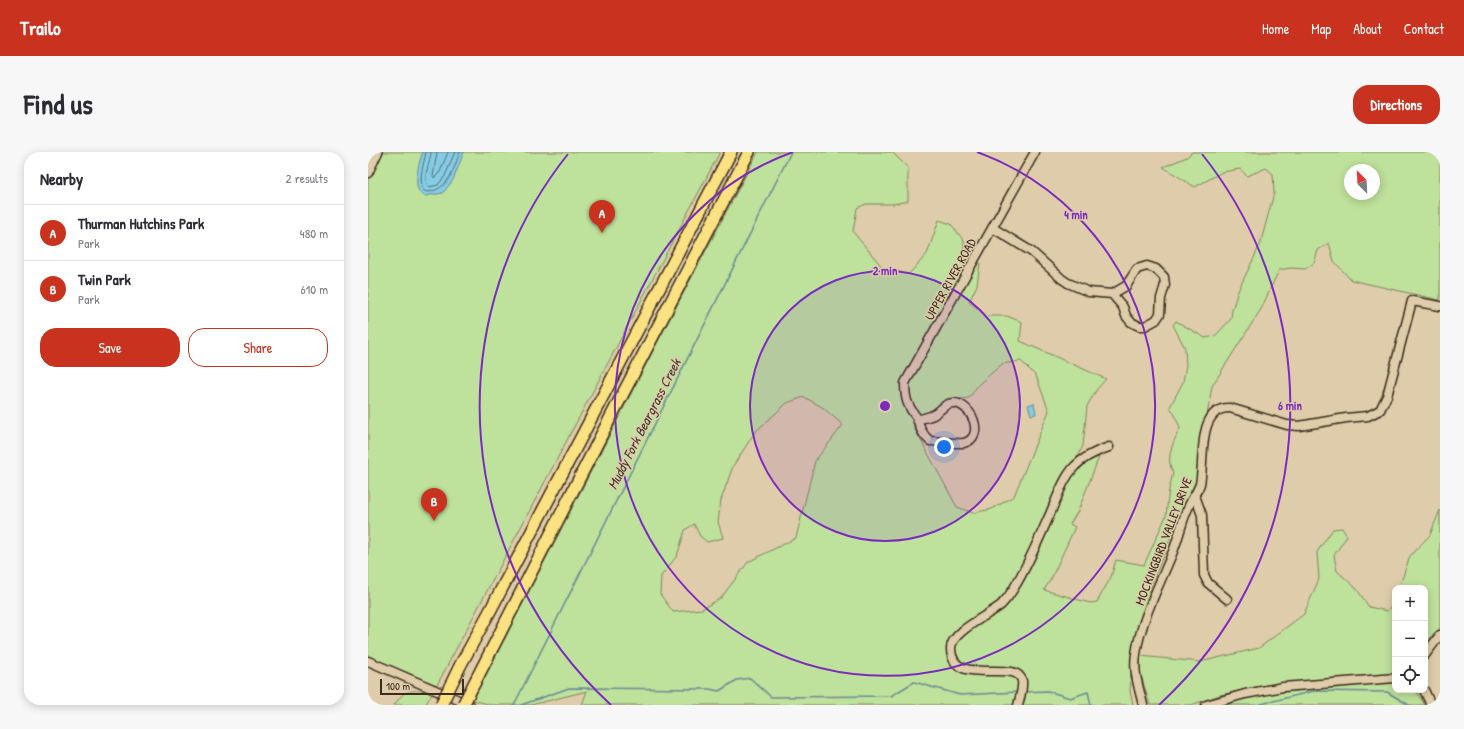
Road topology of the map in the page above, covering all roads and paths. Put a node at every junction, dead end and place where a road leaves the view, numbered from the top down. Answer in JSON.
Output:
{"nodes":[{"id":1,"x":378,"y":152,"type":"edge"},
{"id":2,"x":731,"y":152,"type":"edge"},
{"id":3,"x":749,"y":152,"type":"edge"},
{"id":4,"x":1035,"y":152,"type":"edge"},
{"id":5,"x":368,"y":173,"type":"edge"},
{"id":6,"x":992,"y":228,"type":"junction"},
{"id":7,"x":1112,"y":294,"type":"junction"},
{"id":8,"x":1440,"y":306,"type":"edge"},
{"id":9,"x":917,"y":420,"type":"junction"},
{"id":10,"x":1109,"y":447,"type":"dead end"},
{"id":11,"x":1195,"y":496,"type":"junction"},
{"id":12,"x":1227,"y":599,"type":"dead end"},
{"id":13,"x":1440,"y":635,"type":"edge"},
{"id":14,"x":1428,"y":651,"type":"edge"},
{"id":15,"x":368,"y":660,"type":"edge"},
{"id":16,"x":1392,"y":678,"type":"edge"},
{"id":17,"x":1425,"y":693,"type":"edge"},
{"id":18,"x":441,"y":705,"type":"edge"},
{"id":19,"x":463,"y":705,"type":"edge"},
{"id":20,"x":470,"y":705,"type":"edge"},
{"id":21,"x":1018,"y":705,"type":"edge"},
{"id":22,"x":1143,"y":705,"type":"edge"},
{"id":23,"x":1206,"y":705,"type":"edge"},
{"id":24,"x":1430,"y":705,"type":"edge"}],
"edges":[{"from":1,"to":5,"type":"street"},
{"from":2,"to":18,"type":"highway","bridge":true},
{"from":3,"to":19,"type":"highway","bridge":true},
{"from":4,"to":6,"type":"street","name":"UPPER RIVER ROAD"},
{"from":6,"to":7,"type":"street"},
{"from":6,"to":9,"type":"street","name":"UPPER RIVER ROAD"},
{"from":7,"to":7,"type":"street"},
{"from":8,"to":11,"type":"street","name":"MOCKINGBIRD VALLEY DRIVE"},
{"from":9,"to":9,"type":"street","name":"UPPER RIVER ROAD"},
{"from":10,"to":21,"type":"street"},
{"from":11,"to":12,"type":"street"},
{"from":11,"to":22,"type":"street","name":"MOCKINGBIRD VALLEY DRIVE"},
{"from":13,"to":14,"type":"street"},
{"from":15,"to":20,"type":"street"},
{"from":16,"to":23,"type":"street"},
{"from":17,"to":24,"type":"street"}]}
